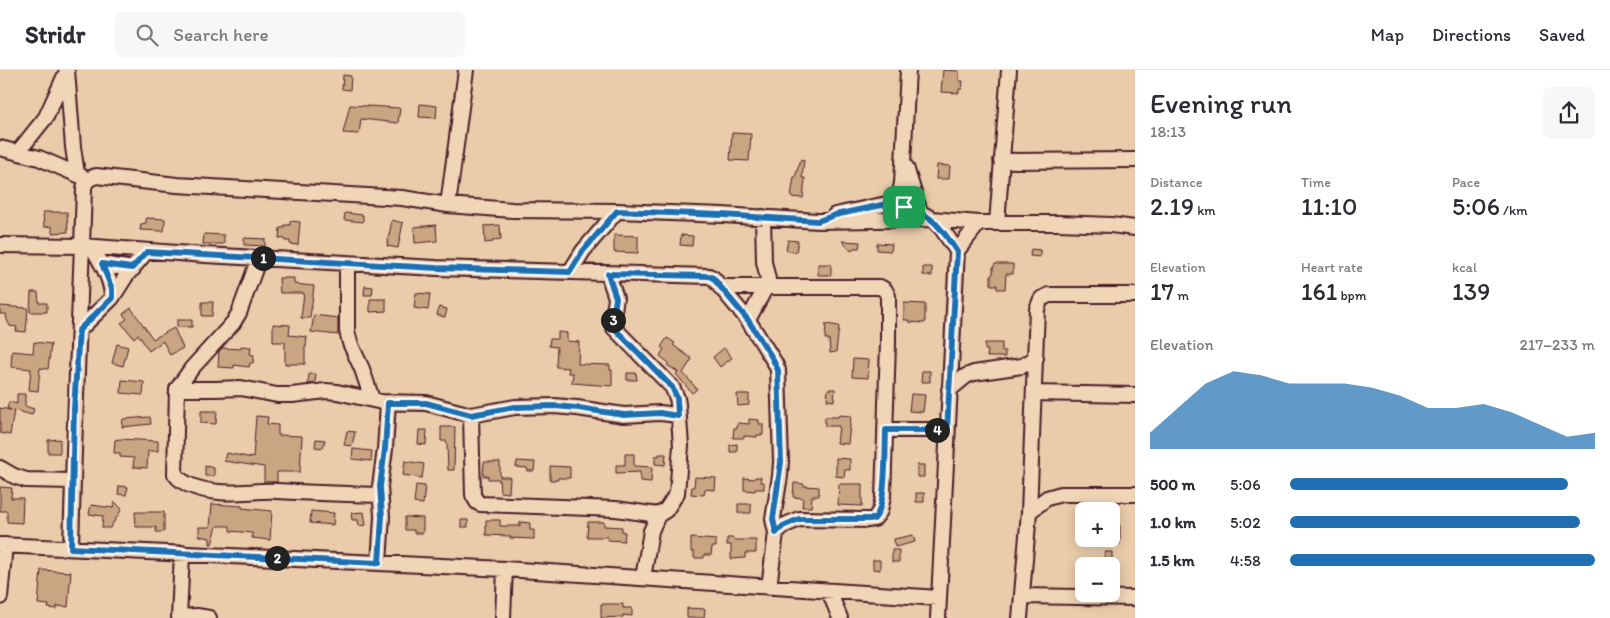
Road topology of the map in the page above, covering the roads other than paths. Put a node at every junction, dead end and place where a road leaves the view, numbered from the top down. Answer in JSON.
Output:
{"nodes":[{"id":1,"x":466,"y":70,"type":"edge"},
{"id":2,"x":908,"y":70,"type":"edge"},
{"id":3,"x":1008,"y":70,"type":"edge"},
{"id":4,"x":0,"y":148,"type":"edge"},
{"id":5,"x":18,"y":152,"type":"junction"},
{"id":6,"x":1135,"y":160,"type":"edge"},
{"id":7,"x":1001,"y":161,"type":"junction"},
{"id":8,"x":904,"y":163,"type":"junction"},
{"id":9,"x":83,"y":176,"type":"junction"},
{"id":10,"x":891,"y":203,"type":"junction"},
{"id":11,"x":448,"y":205,"type":"junction"},
{"id":12,"x":617,"y":211,"type":"junction"},
{"id":13,"x":920,"y":212,"type":"junction"},
{"id":14,"x":763,"y":217,"type":"junction"},
{"id":15,"x":932,"y":220,"type":"junction"},
{"id":16,"x":818,"y":221,"type":"junction"},
{"id":17,"x":980,"y":223,"type":"junction"},
{"id":18,"x":997,"y":223,"type":"junction"},
{"id":19,"x":1135,"y":228,"type":"edge"},
{"id":20,"x":0,"y":244,"type":"edge"},
{"id":21,"x":87,"y":247,"type":"junction"},
{"id":22,"x":147,"y":252,"type":"junction"},
{"id":23,"x":957,"y":252,"type":"junction"},
{"id":24,"x":260,"y":258,"type":"junction"},
{"id":25,"x":102,"y":264,"type":"junction"},
{"id":26,"x":347,"y":264,"type":"junction"},
{"id":27,"x":132,"y":268,"type":"junction"},
{"id":28,"x":570,"y":272,"type":"junction"},
{"id":29,"x":608,"y":274,"type":"junction"},
{"id":30,"x":720,"y":287,"type":"junction"},
{"id":31,"x":766,"y":287,"type":"junction"},
{"id":32,"x":1135,"y":295,"type":"edge"},
{"id":33,"x":112,"y":298,"type":"junction"},
{"id":34,"x":748,"y":320,"type":"junction"},
{"id":35,"x":79,"y":330,"type":"junction"},
{"id":36,"x":1036,"y":358,"type":"junction"},
{"id":37,"x":177,"y":388,"type":"junction"},
{"id":38,"x":949,"y":390,"type":"junction"},
{"id":39,"x":1034,"y":393,"type":"junction"},
{"id":40,"x":1135,"y":395,"type":"edge"},
{"id":41,"x":372,"y":400,"type":"junction"},
{"id":42,"x":388,"y":403,"type":"junction"},
{"id":43,"x":471,"y":415,"type":"junction"},
{"id":44,"x":678,"y":416,"type":"junction"},
{"id":45,"x":886,"y":430,"type":"junction"},
{"id":46,"x":947,"y":430,"type":"junction"},
{"id":47,"x":0,"y":468,"type":"edge"},
{"id":48,"x":72,"y":481,"type":"junction"},
{"id":49,"x":1135,"y":494,"type":"edge"},
{"id":50,"x":380,"y":495,"type":"junction"},
{"id":51,"x":1029,"y":512,"type":"junction"},
{"id":52,"x":658,"y":515,"type":"junction"},
{"id":53,"x":776,"y":533,"type":"junction"},
{"id":54,"x":2,"y":545,"type":"edge"},
{"id":55,"x":71,"y":548,"type":"junction"},
{"id":56,"x":182,"y":553,"type":"junction"},
{"id":57,"x":379,"y":563,"type":"junction"},
{"id":58,"x":506,"y":570,"type":"junction"},
{"id":59,"x":643,"y":578,"type":"junction"},
{"id":60,"x":769,"y":587,"type":"junction"},
{"id":61,"x":829,"y":591,"type":"junction"},
{"id":62,"x":1022,"y":596,"type":"junction"},
{"id":63,"x":0,"y":597,"type":"edge"},
{"id":64,"x":939,"y":598,"type":"junction"},
{"id":65,"x":1135,"y":598,"type":"edge"},
{"id":66,"x":179,"y":618,"type":"edge"},
{"id":67,"x":209,"y":618,"type":"edge"},
{"id":68,"x":503,"y":618,"type":"edge"},
{"id":69,"x":840,"y":618,"type":"edge"},
{"id":70,"x":938,"y":618,"type":"edge"},
{"id":71,"x":1020,"y":618,"type":"edge"}],
"edges":[{"from":1,"to":11,"type":"street"},
{"from":2,"to":8,"type":"street"},
{"from":3,"to":7,"type":"street"},
{"from":4,"to":5,"type":"street"},
{"from":5,"to":9,"type":"street"},
{"from":5,"to":9,"type":"street"},
{"from":6,"to":7,"type":"street"},
{"from":7,"to":18,"type":"street"},
{"from":8,"to":10,"type":"street"},
{"from":8,"to":13,"type":"street"},
{"from":9,"to":11,"type":"street"},
{"from":9,"to":21,"type":"street"},
{"from":10,"to":13,"type":"street"},
{"from":10,"to":16,"type":"street"},
{"from":11,"to":12,"type":"street"},
{"from":12,"to":14,"type":"street"},
{"from":12,"to":28,"type":"street"},
{"from":13,"to":15,"type":"street"},
{"from":14,"to":16,"type":"street"},
{"from":14,"to":31,"type":"street"},
{"from":15,"to":16,"type":"street"},
{"from":15,"to":17,"type":"street"},
{"from":15,"to":23,"type":"street"},
{"from":17,"to":18,"type":"street"},
{"from":17,"to":23,"type":"street"},
{"from":18,"to":19,"type":"street"},
{"from":20,"to":21,"type":"street"},
{"from":21,"to":22,"type":"street"},
{"from":21,"to":25,"type":"street"},
{"from":21,"to":35,"type":"street"},
{"from":22,"to":24,"type":"street"},
{"from":22,"to":27,"type":"street"},
{"from":23,"to":38,"type":"street"},
{"from":24,"to":26,"type":"street"},
{"from":24,"to":37,"type":"street"},
{"from":25,"to":27,"type":"street"},
{"from":25,"to":33,"type":"street"},
{"from":26,"to":28,"type":"street"},
{"from":26,"to":41,"type":"street"},
{"from":27,"to":33,"type":"street"},
{"from":28,"to":29,"type":"street"},
{"from":29,"to":30,"type":"street"},
{"from":29,"to":44,"type":"street"},
{"from":30,"to":31,"type":"street"},
{"from":30,"to":34,"type":"street"},
{"from":31,"to":34,"type":"street"},
{"from":31,"to":45,"type":"street"},
{"from":32,"to":36,"type":"street"},
{"from":33,"to":35,"type":"street"},
{"from":34,"to":53,"type":"street"},
{"from":35,"to":48,"type":"street"},
{"from":36,"to":38,"type":"street"},
{"from":36,"to":39,"type":"street"},
{"from":37,"to":41,"type":"street"},
{"from":37,"to":50,"type":"street"},
{"from":38,"to":46,"type":"street"},
{"from":39,"to":40,"type":"street"},
{"from":39,"to":51,"type":"street"},
{"from":41,"to":42,"type":"street"},
{"from":42,"to":43,"type":"street"},
{"from":42,"to":50,"type":"street"},
{"from":43,"to":44,"type":"street"},
{"from":43,"to":52,"type":"street"},
{"from":44,"to":52,"type":"street"},
{"from":45,"to":46,"type":"street"},
{"from":45,"to":53,"type":"street"},
{"from":46,"to":64,"type":"street"},
{"from":47,"to":48,"type":"street"},
{"from":48,"to":55,"type":"street"},
{"from":49,"to":51,"type":"street"},
{"from":50,"to":57,"type":"street"},
{"from":51,"to":62,"type":"street"},
{"from":52,"to":59,"type":"street"},
{"from":53,"to":60,"type":"street"},
{"from":54,"to":55,"type":"street"},
{"from":54,"to":63,"type":"street"},
{"from":55,"to":56,"type":"street"},
{"from":56,"to":57,"type":"street"},
{"from":56,"to":66,"type":"street"},
{"from":57,"to":58,"type":"street"},
{"from":58,"to":59,"type":"street"},
{"from":58,"to":68,"type":"street"},
{"from":59,"to":60,"type":"street"},
{"from":60,"to":61,"type":"street"},
{"from":61,"to":64,"type":"street"},
{"from":61,"to":69,"type":"street"},
{"from":62,"to":65,"type":"street"},
{"from":62,"to":71,"type":"street"},
{"from":64,"to":70,"type":"street"},
{"from":66,"to":67,"type":"street"}]}
